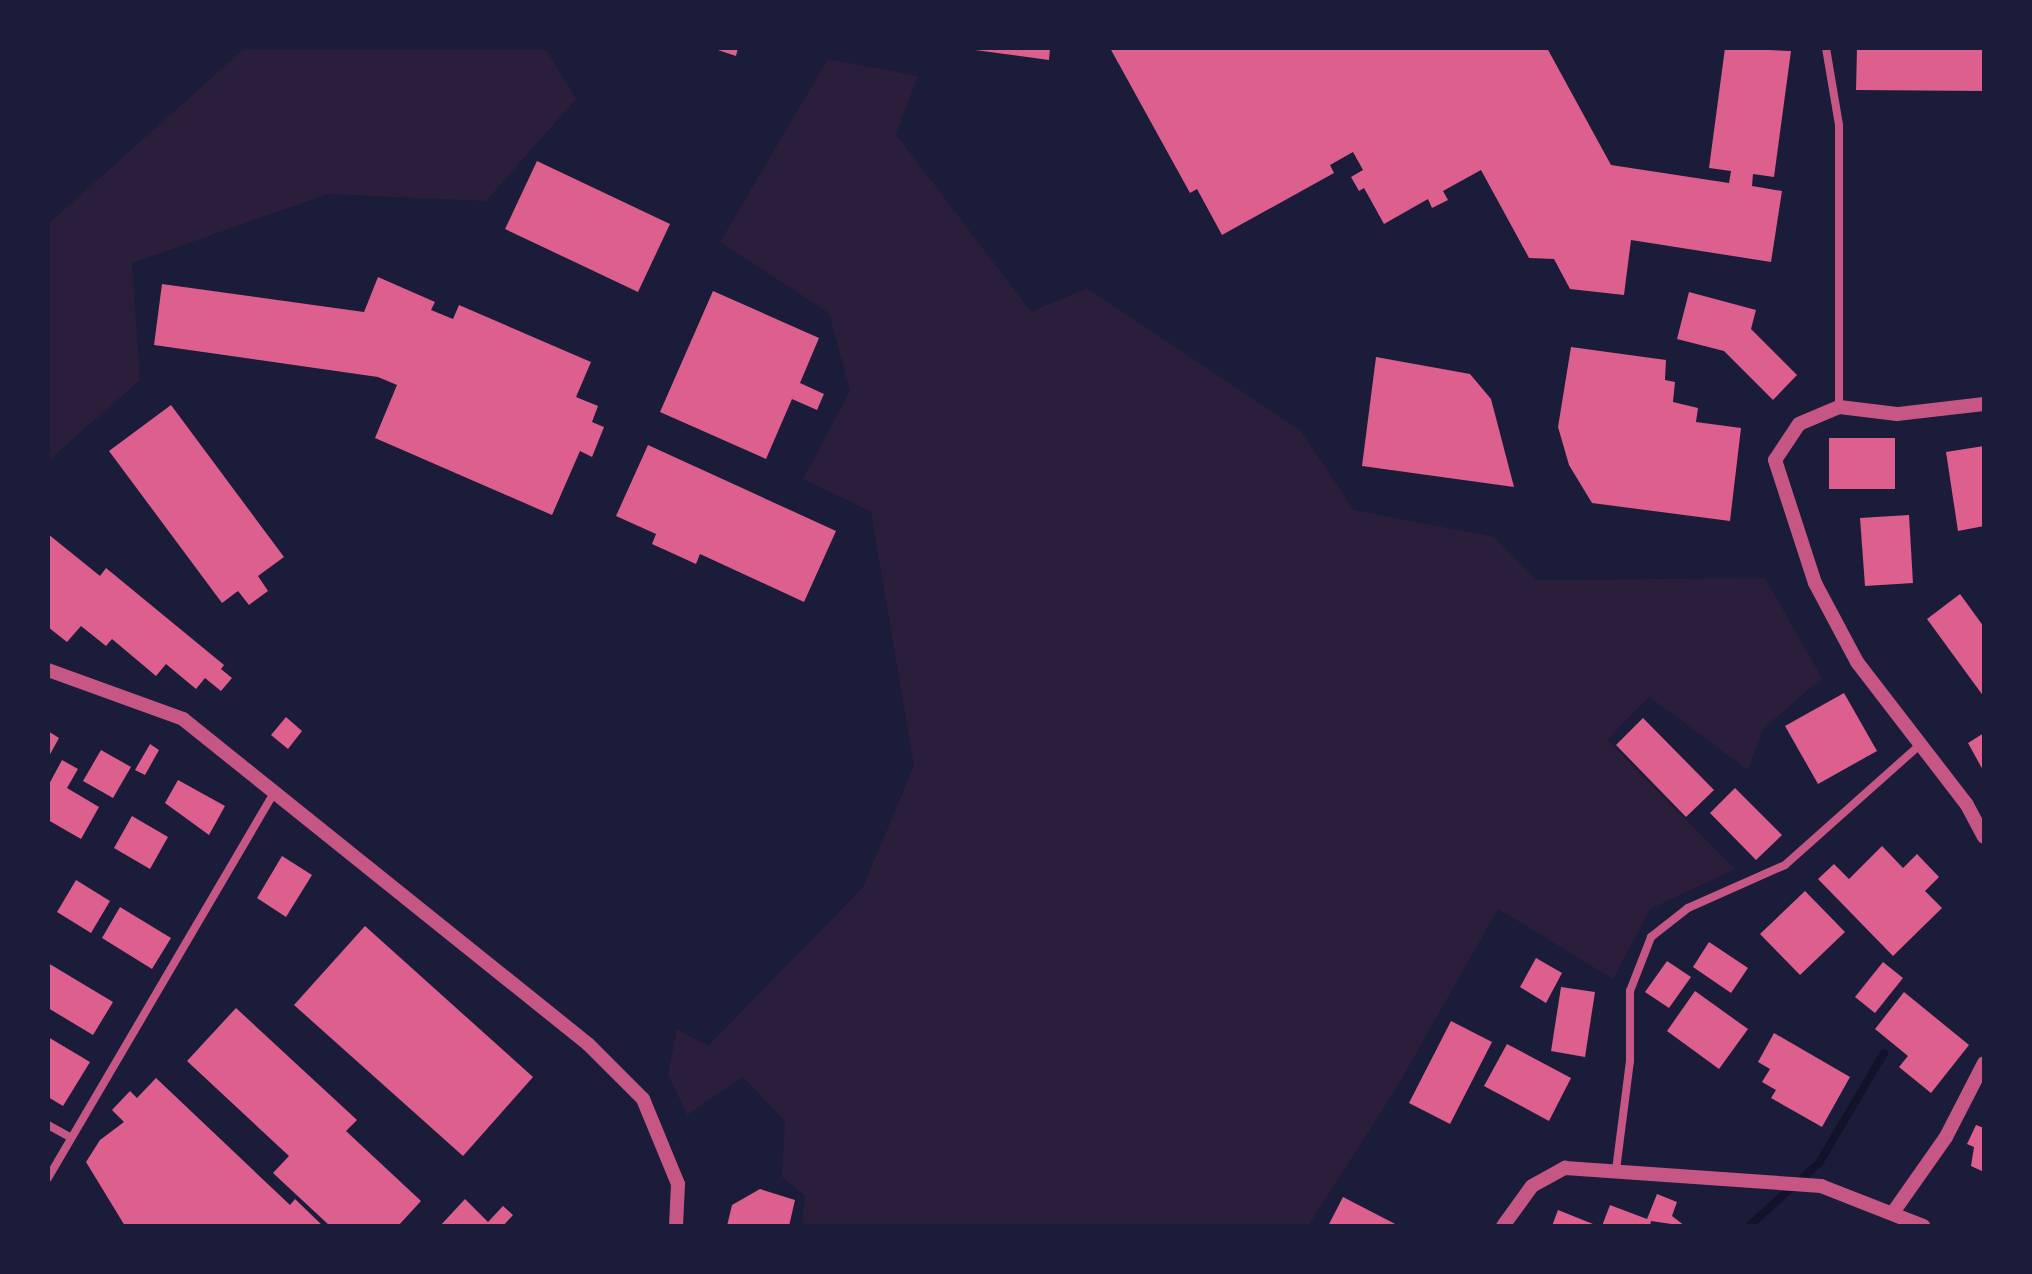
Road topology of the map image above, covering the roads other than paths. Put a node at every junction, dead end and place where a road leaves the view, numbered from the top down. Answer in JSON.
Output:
{"nodes":[{"id":1,"x":1826,"y":48,"type":"edge"},
{"id":2,"x":1984,"y":404,"type":"edge"},
{"id":3,"x":1839,"y":407,"type":"junction"},
{"id":4,"x":48,"y":670,"type":"edge"},
{"id":5,"x":1921,"y":744,"type":"junction"},
{"id":6,"x":275,"y":790,"type":"junction"},
{"id":7,"x":1984,"y":837,"type":"edge"},
{"id":8,"x":1984,"y":1063,"type":"edge"},
{"id":9,"x":48,"y":1125,"type":"edge"},
{"id":10,"x":71,"y":1138,"type":"junction"},
{"id":11,"x":1616,"y":1170,"type":"junction"},
{"id":12,"x":48,"y":1178,"type":"edge"},
{"id":13,"x":1894,"y":1211,"type":"junction"},
{"id":14,"x":676,"y":1226,"type":"edge"},
{"id":15,"x":1503,"y":1226,"type":"edge"},
{"id":16,"x":1923,"y":1226,"type":"edge"}],
"edges":[{"from":1,"to":3,"type":"street"},
{"from":2,"to":3,"type":"street"},
{"from":3,"to":5,"type":"street"},
{"from":4,"to":6,"type":"street"},
{"from":5,"to":7,"type":"street"},
{"from":5,"to":11,"type":"street"},
{"from":6,"to":10,"type":"street"},
{"from":6,"to":14,"type":"street"},
{"from":8,"to":13,"type":"street"},
{"from":9,"to":10,"type":"street"},
{"from":10,"to":12,"type":"street"},
{"from":11,"to":13,"type":"street"},
{"from":11,"to":15,"type":"street"},
{"from":13,"to":16,"type":"street"}]}
